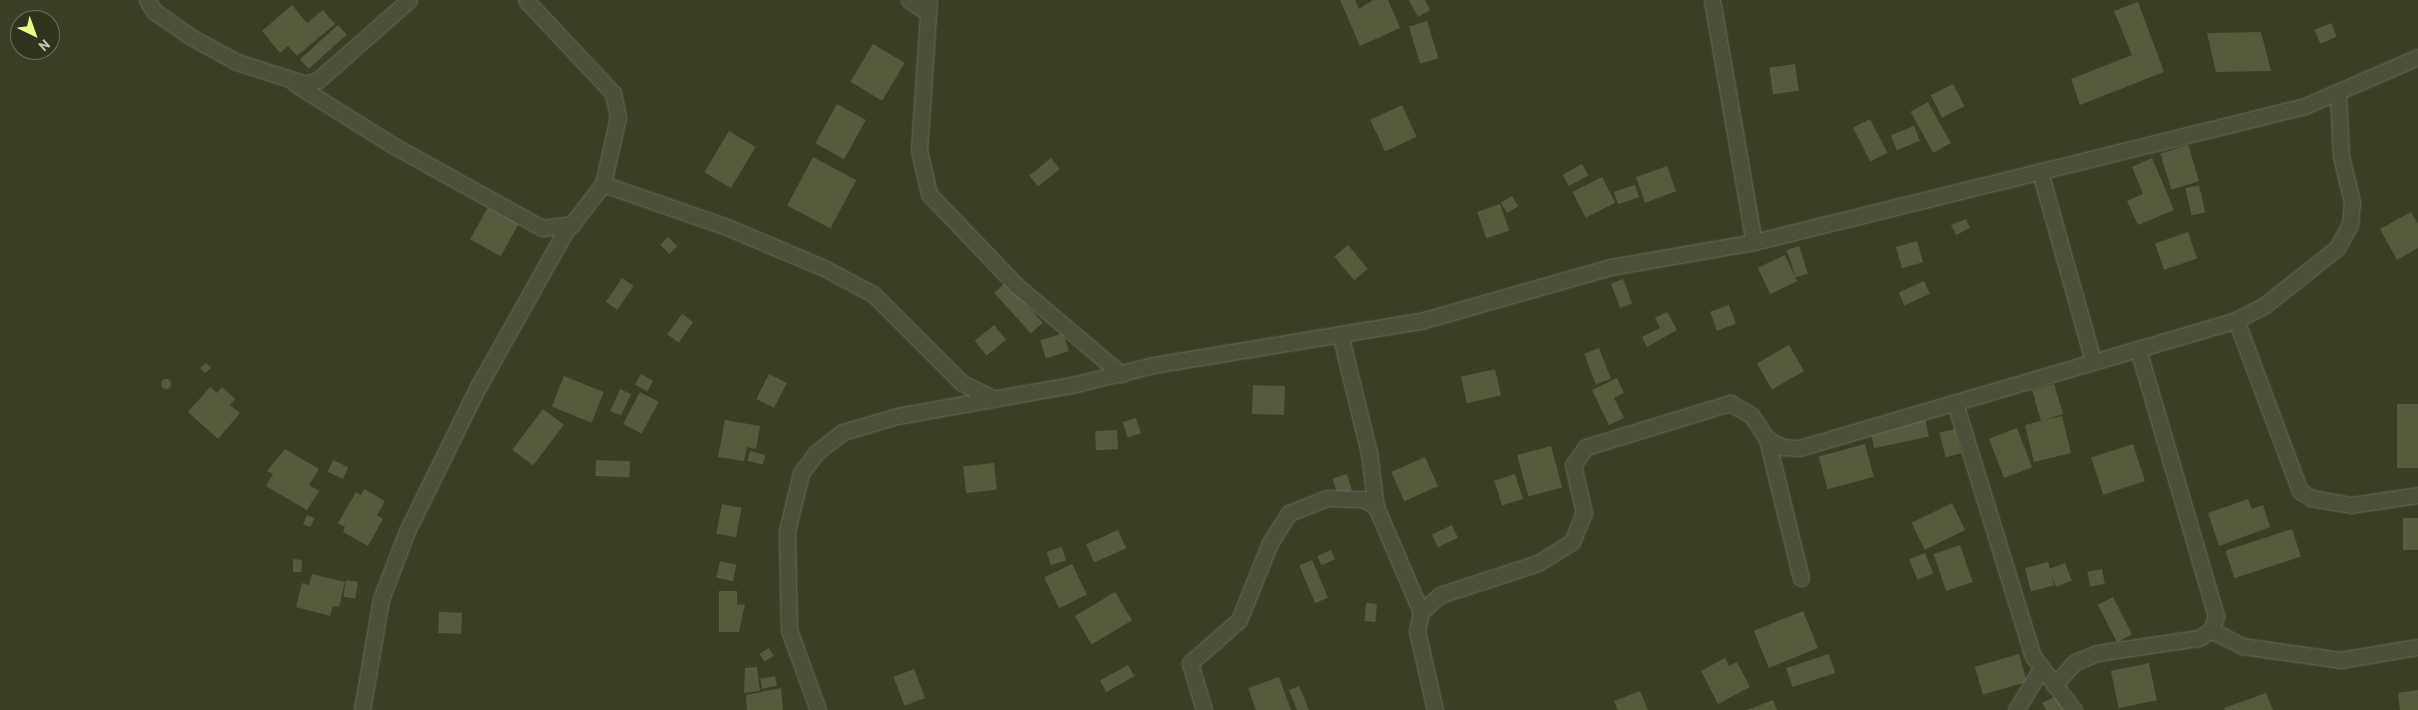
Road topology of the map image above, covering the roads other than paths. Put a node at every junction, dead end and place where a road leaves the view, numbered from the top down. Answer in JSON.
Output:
{"nodes":[{"id":1,"x":409,"y":0,"type":"edge"},
{"id":2,"x":526,"y":0,"type":"edge"},
{"id":3,"x":909,"y":0,"type":"edge"},
{"id":4,"x":1712,"y":0,"type":"edge"},
{"id":5,"x":146,"y":1,"type":"edge"},
{"id":6,"x":928,"y":6,"type":"edge"},
{"id":7,"x":2418,"y":57,"type":"edge"},
{"id":8,"x":295,"y":84,"type":"junction"},
{"id":9,"x":2338,"y":95,"type":"junction"},
{"id":10,"x":2040,"y":172,"type":"junction"},
{"id":11,"x":603,"y":184,"type":"junction"},
{"id":12,"x":573,"y":224,"type":"junction"},
{"id":13,"x":1754,"y":242,"type":"junction"},
{"id":14,"x":2236,"y":320,"type":"junction"},
{"id":15,"x":1340,"y":334,"type":"junction"},
{"id":16,"x":2138,"y":349,"type":"junction"},
{"id":17,"x":2093,"y":360,"type":"junction"},
{"id":18,"x":1121,"y":374,"type":"junction"},
{"id":19,"x":993,"y":398,"type":"junction"},
{"id":20,"x":1955,"y":403,"type":"junction"},
{"id":21,"x":1767,"y":439,"type":"junction"},
{"id":22,"x":2418,"y":495,"type":"edge"},
{"id":23,"x":1376,"y":507,"type":"junction"},
{"id":24,"x":1801,"y":578,"type":"dead end"},
{"id":25,"x":1421,"y":612,"type":"junction"},
{"id":26,"x":2211,"y":630,"type":"junction"},
{"id":27,"x":2418,"y":647,"type":"edge"},
{"id":28,"x":2041,"y":669,"type":"junction"},
{"id":29,"x":2054,"y":685,"type":"junction"},
{"id":30,"x":362,"y":710,"type":"edge"},
{"id":31,"x":818,"y":710,"type":"edge"},
{"id":32,"x":1204,"y":710,"type":"edge"},
{"id":33,"x":1435,"y":710,"type":"edge"},
{"id":34,"x":2016,"y":710,"type":"edge"},
{"id":35,"x":2074,"y":710,"type":"edge"}],
"edges":[{"from":1,"to":8,"type":"street"},
{"from":2,"to":11,"type":"street"},
{"from":3,"to":6,"type":"street"},
{"from":4,"to":13,"type":"street"},
{"from":5,"to":8,"type":"street"},
{"from":6,"to":18,"type":"street"},
{"from":7,"to":9,"type":"street"},
{"from":8,"to":12,"type":"street"},
{"from":9,"to":10,"type":"street"},
{"from":9,"to":14,"type":"street"},
{"from":10,"to":13,"type":"street"},
{"from":10,"to":17,"type":"street"},
{"from":11,"to":12,"type":"street"},
{"from":11,"to":19,"type":"street"},
{"from":12,"to":30,"type":"street"},
{"from":13,"to":15,"type":"street"},
{"from":14,"to":16,"type":"street"},
{"from":14,"to":22,"type":"street"},
{"from":15,"to":18,"type":"street"},
{"from":15,"to":23,"type":"street"},
{"from":16,"to":17,"type":"street"},
{"from":16,"to":26,"type":"street"},
{"from":17,"to":20,"type":"street"},
{"from":18,"to":19,"type":"street"},
{"from":19,"to":31,"type":"street"},
{"from":20,"to":21,"type":"street"},
{"from":20,"to":28,"type":"street"},
{"from":21,"to":24,"type":"street"},
{"from":21,"to":25,"type":"street"},
{"from":23,"to":25,"type":"street"},
{"from":23,"to":32,"type":"street"},
{"from":25,"to":33,"type":"street"},
{"from":26,"to":27,"type":"street"},
{"from":26,"to":29,"type":"street"},
{"from":28,"to":29,"type":"street"},
{"from":28,"to":34,"type":"street"},
{"from":29,"to":35,"type":"street"}]}
